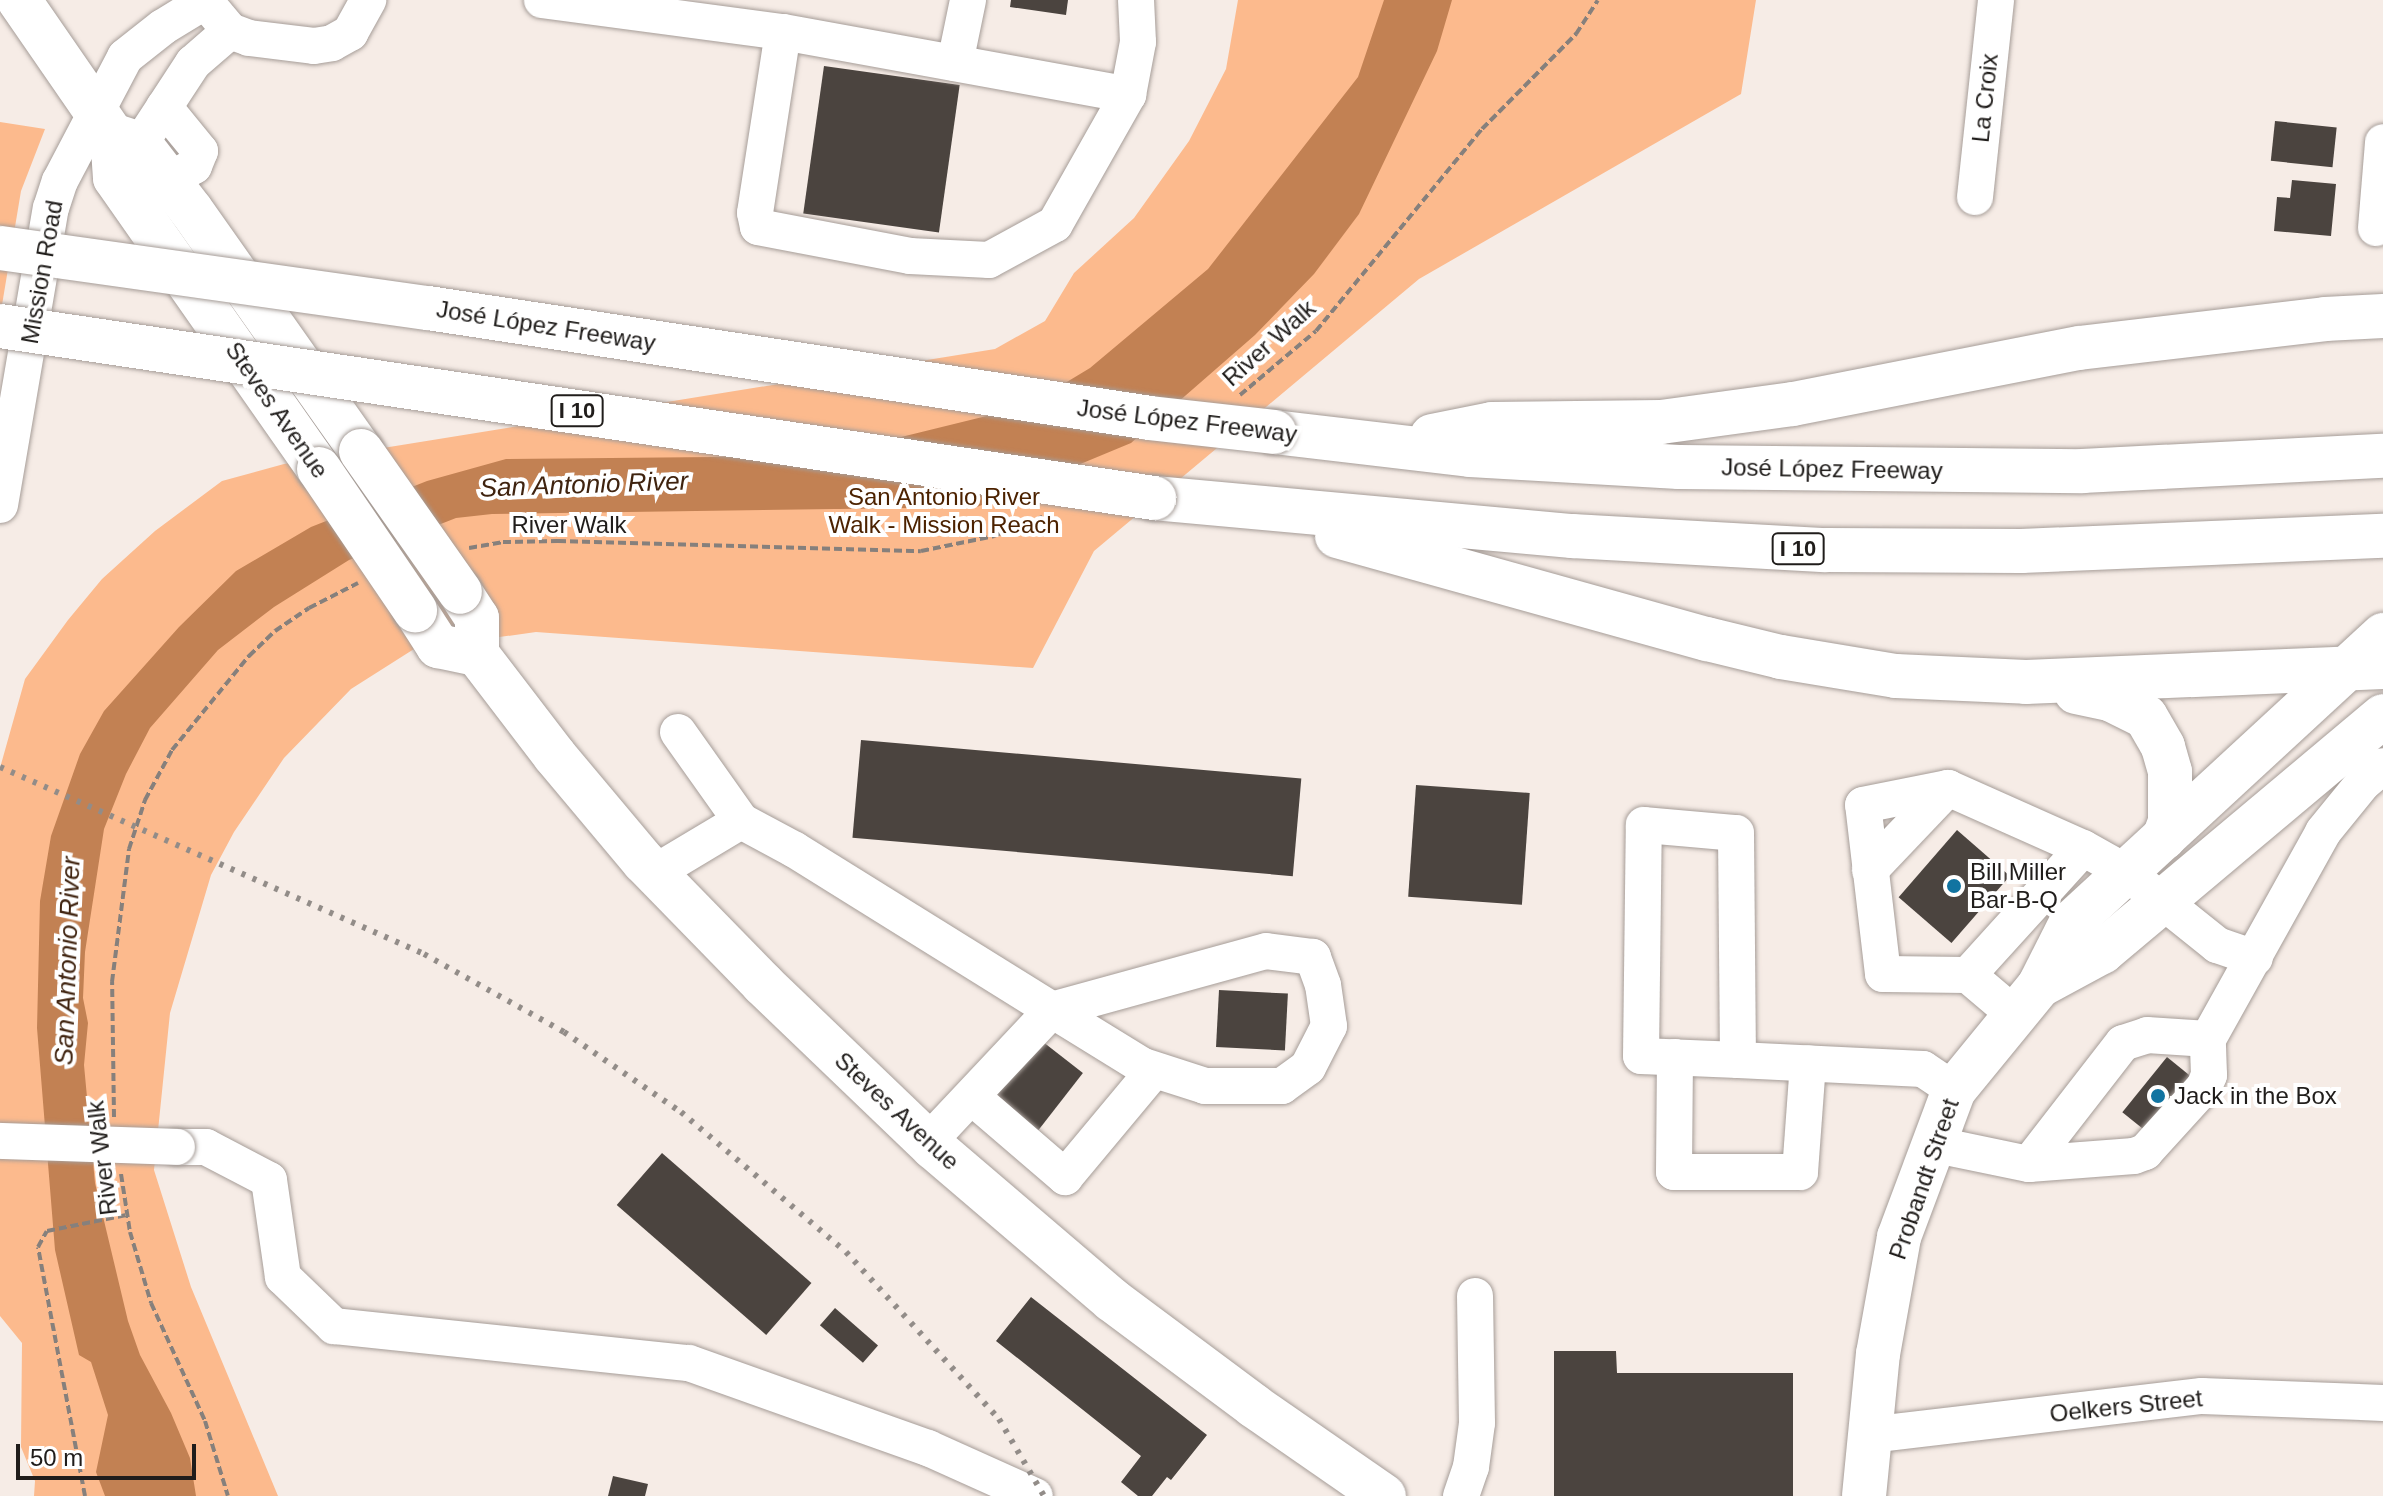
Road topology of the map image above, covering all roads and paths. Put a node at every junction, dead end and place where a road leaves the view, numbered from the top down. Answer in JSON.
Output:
{"nodes":[{"id":1,"x":19,"y":0,"type":"edge"},
{"id":2,"x":206,"y":0,"type":"edge"},
{"id":3,"x":368,"y":0,"type":"edge"},
{"id":4,"x":542,"y":0,"type":"edge"},
{"id":5,"x":968,"y":0,"type":"edge"},
{"id":6,"x":1136,"y":0,"type":"edge"},
{"id":7,"x":1598,"y":0,"type":"edge"},
{"id":8,"x":1996,"y":0,"type":"edge"},
{"id":9,"x":743,"y":13,"type":"edge"},
{"id":10,"x":230,"y":31,"type":"junction"},
{"id":11,"x":783,"y":32,"type":"junction"},
{"id":12,"x":955,"y":63,"type":"junction"},
{"id":13,"x":1128,"y":95,"type":"junction"},
{"id":14,"x":164,"y":107,"type":"junction"},
{"id":15,"x":115,"y":130,"type":"junction"},
{"id":16,"x":2383,"y":143,"type":"edge"},
{"id":17,"x":168,"y":181,"type":"junction"},
{"id":18,"x":1975,"y":197,"type":"dead end"},
{"id":19,"x":2376,"y":228,"type":"dead end"},
{"id":20,"x":0,"y":248,"type":"edge"},
{"id":21,"x":2383,"y":316,"type":"edge"},
{"id":22,"x":0,"y":326,"type":"edge"},
{"id":23,"x":1235,"y":398,"type":"dead end"},
{"id":24,"x":1387,"y":446,"type":"junction"},
{"id":25,"x":2383,"y":456,"type":"edge"},
{"id":26,"x":0,"y":505,"type":"edge"},
{"id":27,"x":1215,"y":505,"type":"junction"},
{"id":28,"x":1045,"y":516,"type":"dead end"},
{"id":29,"x":2383,"y":536,"type":"edge"},
{"id":30,"x":463,"y":549,"type":"dead end"},
{"id":31,"x":373,"y":578,"type":"dead end"},
{"id":32,"x":2383,"y":635,"type":"edge"},
{"id":33,"x":477,"y":654,"type":"junction"},
{"id":34,"x":2365,"y":668,"type":"edge"},
{"id":35,"x":2026,"y":682,"type":"junction"},
{"id":36,"x":2383,"y":716,"type":"edge"},
{"id":37,"x":678,"y":732,"type":"dead end"},
{"id":38,"x":2383,"y":766,"type":"edge"},
{"id":39,"x":1948,"y":788,"type":"junction"},
{"id":40,"x":741,"y":821,"type":"junction"},
{"id":41,"x":2164,"y":838,"type":"junction"},
{"id":42,"x":2083,"y":848,"type":"junction"},
{"id":43,"x":1870,"y":870,"type":"junction"},
{"id":44,"x":2126,"y":872,"type":"junction"},
{"id":45,"x":654,"y":873,"type":"junction"},
{"id":46,"x":2164,"y":903,"type":"junction"},
{"id":47,"x":2255,"y":958,"type":"junction"},
{"id":48,"x":1968,"y":975,"type":"junction"},
{"id":49,"x":2026,"y":1000,"type":"junction"},
{"id":50,"x":1052,"y":1010,"type":"junction"},
{"id":51,"x":2208,"y":1039,"type":"junction"},
{"id":52,"x":1675,"y":1057,"type":"junction"},
{"id":53,"x":1738,"y":1060,"type":"junction"},
{"id":54,"x":1808,"y":1063,"type":"junction"},
{"id":55,"x":1154,"y":1070,"type":"junction"},
{"id":56,"x":1954,"y":1090,"type":"junction"},
{"id":57,"x":972,"y":1097,"type":"junction"},
{"id":58,"x":114,"y":1127,"type":"dead end"},
{"id":59,"x":0,"y":1141,"type":"edge"},
{"id":60,"x":928,"y":1142,"type":"junction"},
{"id":61,"x":1932,"y":1144,"type":"junction"},
{"id":62,"x":2029,"y":1164,"type":"junction"},
{"id":63,"x":120,"y":1171,"type":"dead end"},
{"id":64,"x":126,"y":1215,"type":"junction"},
{"id":65,"x":1475,"y":1296,"type":"dead end"},
{"id":66,"x":2383,"y":1403,"type":"edge"},
{"id":67,"x":1869,"y":1435,"type":"junction"},
{"id":68,"x":85,"y":1496,"type":"edge"},
{"id":69,"x":228,"y":1496,"type":"edge"},
{"id":70,"x":1035,"y":1496,"type":"edge"},
{"id":71,"x":1384,"y":1496,"type":"edge"},
{"id":72,"x":1461,"y":1496,"type":"edge"},
{"id":73,"x":1864,"y":1496,"type":"edge"}],
"edges":[{"from":1,"to":15,"type":"main road","name":"Steves Avenue"},
{"from":2,"to":10,"type":"street"},
{"from":2,"to":15,"type":"street","name":"Mission Road"},
{"from":3,"to":10,"type":"street"},
{"from":4,"to":9,"type":"street"},
{"from":5,"to":12,"type":"street"},
{"from":6,"to":13,"type":"street"},
{"from":7,"to":23,"type":"path","name":"River Walk"},
{"from":8,"to":18,"type":"street","name":"La Croix"},
{"from":9,"to":11,"type":"street"},
{"from":10,"to":14,"type":"street"},
{"from":11,"to":12,"type":"street"},
{"from":11,"to":13,"type":"street"},
{"from":12,"to":13,"type":"street"},
{"from":14,"to":15,"type":"street"},
{"from":14,"to":17,"type":"street"},
{"from":15,"to":17,"type":"main road","name":"Steves Avenue"},
{"from":15,"to":26,"type":"street","name":"Mission Road"},
{"from":15,"to":33,"type":"main road","name":"Steves Avenue","bridge":true},
{"from":16,"to":19,"type":"street"},
{"from":17,"to":33,"type":"main road","name":"Steves Avenue","bridge":true},
{"from":20,"to":24,"type":"main road","name":"José López Freeway","bridge":true},
{"from":21,"to":24,"type":"main road"},
{"from":22,"to":27,"type":"main road","number":"I 10","bridge":true},
{"from":24,"to":25,"type":"main road","name":"José López Freeway"},
{"from":27,"to":29,"type":"main road","number":"I 10"},
{"from":27,"to":35,"type":"main road"},
{"from":28,"to":30,"type":"path","name":"River Walk"},
{"from":31,"to":58,"type":"path","name":"River Walk"},
{"from":32,"to":34,"type":"main road","name":"Probandt Street"},
{"from":33,"to":45,"type":"main road","name":"Steves Avenue"},
{"from":34,"to":35,"type":"main road"},
{"from":34,"to":41,"type":"main road","name":"Probandt Street"},
{"from":35,"to":41,"type":"main road"},
{"from":36,"to":46,"type":"main road","name":"Probandt Street"},
{"from":37,"to":40,"type":"street"},
{"from":38,"to":47,"type":"street"},
{"from":39,"to":42,"type":"street"},
{"from":39,"to":43,"type":"street"},
{"from":39,"to":43,"type":"street"},
{"from":40,"to":45,"type":"street"},
{"from":40,"to":50,"type":"street"},
{"from":41,"to":44,"type":"main road","name":"Probandt Street"},
{"from":42,"to":44,"type":"street"},
{"from":42,"to":48,"type":"street"},
{"from":43,"to":48,"type":"street"},
{"from":44,"to":46,"type":"street"},
{"from":44,"to":49,"type":"main road","name":"Probandt Street"},
{"from":45,"to":60,"type":"main road","name":"Steves Avenue"},
{"from":46,"to":47,"type":"street"},
{"from":46,"to":49,"type":"main road","name":"Probandt Street"},
{"from":47,"to":51,"type":"street"},
{"from":48,"to":49,"type":"street"},
{"from":49,"to":56,"type":"main road","name":"Probandt Street"},
{"from":50,"to":55,"type":"street"},
{"from":50,"to":55,"type":"street"},
{"from":50,"to":57,"type":"street"},
{"from":51,"to":62,"type":"street"},
{"from":51,"to":62,"type":"street"},
{"from":52,"to":53,"type":"street"},
{"from":52,"to":53,"type":"street"},
{"from":52,"to":54,"type":"street"},
{"from":53,"to":54,"type":"street"},
{"from":54,"to":56,"type":"street"},
{"from":55,"to":57,"type":"street"},
{"from":56,"to":61,"type":"main road","name":"Probandt Street"},
{"from":57,"to":60,"type":"street"},
{"from":59,"to":70,"type":"street","bridge":true},
{"from":60,"to":71,"type":"main road","name":"Steves Avenue"},
{"from":61,"to":62,"type":"street"},
{"from":61,"to":67,"type":"main road","name":"Probandt Street"},
{"from":63,"to":64,"type":"path","name":"River Walk"},
{"from":64,"to":68,"type":"path"},
{"from":64,"to":69,"type":"path","name":"River Walk"},
{"from":65,"to":72,"type":"street"},
{"from":66,"to":67,"type":"street","name":"Oelkers Street"},
{"from":67,"to":73,"type":"main road","name":"Probandt Street"}]}
